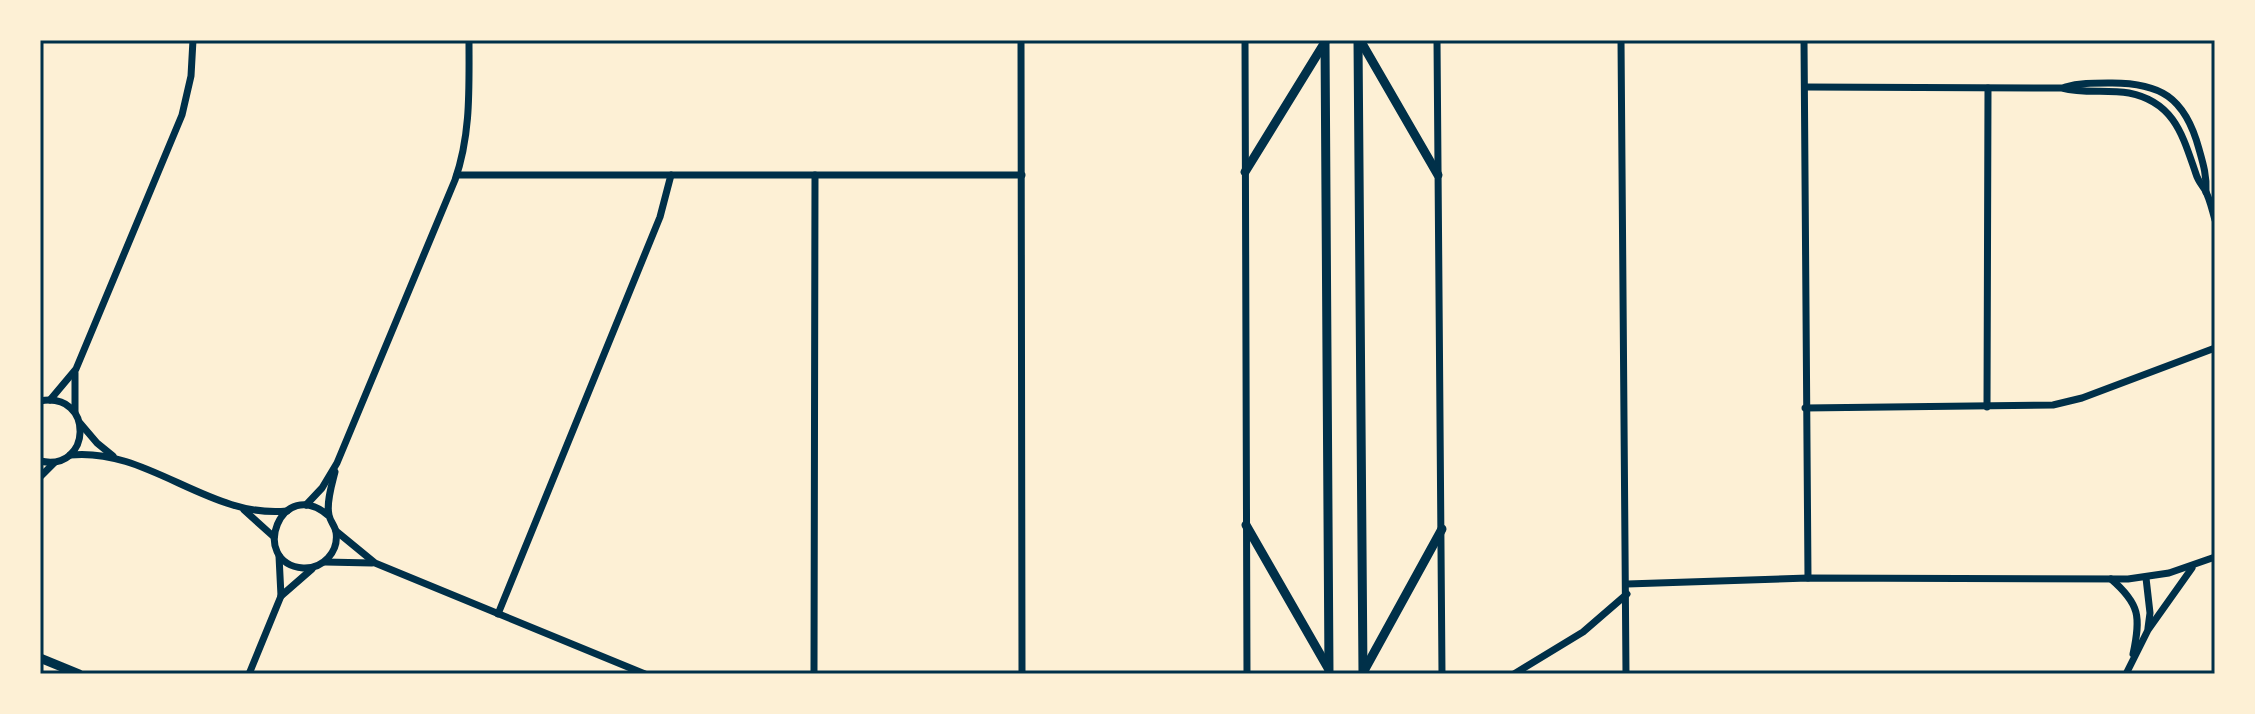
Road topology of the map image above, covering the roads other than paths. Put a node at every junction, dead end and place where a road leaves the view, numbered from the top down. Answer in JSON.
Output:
{"nodes":[{"id":1,"x":193,"y":40,"type":"edge"},
{"id":2,"x":469,"y":40,"type":"edge"},
{"id":3,"x":1021,"y":40,"type":"edge"},
{"id":4,"x":1245,"y":40,"type":"edge"},
{"id":5,"x":1359,"y":40,"type":"edge"},
{"id":6,"x":1437,"y":40,"type":"edge"},
{"id":7,"x":1621,"y":40,"type":"edge"},
{"id":8,"x":1804,"y":40,"type":"edge"},
{"id":9,"x":1325,"y":41,"type":"edge"},
{"id":10,"x":1805,"y":87,"type":"junction"},
{"id":11,"x":1988,"y":88,"type":"junction"},
{"id":12,"x":2062,"y":88,"type":"junction"},
{"id":13,"x":1245,"y":172,"type":"junction"},
{"id":14,"x":457,"y":175,"type":"junction"},
{"id":15,"x":671,"y":175,"type":"junction"},
{"id":16,"x":815,"y":175,"type":"junction"},
{"id":17,"x":1022,"y":175,"type":"junction"},
{"id":18,"x":1438,"y":175,"type":"junction"},
{"id":19,"x":2206,"y":192,"type":"junction"},
{"id":20,"x":2215,"y":220,"type":"edge"},
{"id":21,"x":2215,"y":348,"type":"edge"},
{"id":22,"x":76,"y":369,"type":"junction"},
{"id":23,"x":50,"y":400,"type":"junction"},
{"id":24,"x":40,"y":401,"type":"edge"},
{"id":25,"x":1987,"y":407,"type":"junction"},
{"id":26,"x":1805,"y":408,"type":"junction"},
{"id":27,"x":78,"y":418,"type":"junction"},
{"id":28,"x":70,"y":455,"type":"junction"},
{"id":29,"x":115,"y":458,"type":"junction"},
{"id":30,"x":40,"y":461,"type":"edge"},
{"id":31,"x":54,"y":463,"type":"junction"},
{"id":32,"x":337,"y":463,"type":"junction"},
{"id":33,"x":40,"y":477,"type":"edge"},
{"id":34,"x":306,"y":505,"type":"junction"},
{"id":35,"x":242,"y":509,"type":"junction"},
{"id":36,"x":287,"y":511,"type":"junction"},
{"id":37,"x":329,"y":516,"type":"junction"},
{"id":38,"x":1246,"y":525,"type":"junction"},
{"id":39,"x":1442,"y":529,"type":"junction"},
{"id":40,"x":336,"y":531,"type":"junction"},
{"id":41,"x":274,"y":537,"type":"junction"},
{"id":42,"x":279,"y":554,"type":"junction"},
{"id":43,"x":2215,"y":557,"type":"edge"},
{"id":44,"x":375,"y":563,"type":"junction"},
{"id":45,"x":320,"y":564,"type":"junction"},
{"id":46,"x":2193,"y":567,"type":"junction"},
{"id":47,"x":1808,"y":578,"type":"junction"},
{"id":48,"x":2146,"y":578,"type":"junction"},
{"id":49,"x":2111,"y":579,"type":"junction"},
{"id":50,"x":1627,"y":584,"type":"junction"},
{"id":51,"x":1627,"y":594,"type":"junction"},
{"id":52,"x":281,"y":596,"type":"junction"},
{"id":53,"x":498,"y":614,"type":"junction"},
{"id":54,"x":2148,"y":630,"type":"junction"},
{"id":55,"x":40,"y":658,"type":"edge"},
{"id":56,"x":2127,"y":671,"type":"edge"},
{"id":57,"x":1329,"y":672,"type":"edge"},
{"id":58,"x":1363,"y":673,"type":"edge"},
{"id":59,"x":79,"y":674,"type":"edge"},
{"id":60,"x":249,"y":674,"type":"edge"},
{"id":61,"x":645,"y":674,"type":"edge"},
{"id":62,"x":814,"y":674,"type":"edge"},
{"id":63,"x":1022,"y":674,"type":"edge"},
{"id":64,"x":1247,"y":674,"type":"edge"},
{"id":65,"x":1442,"y":674,"type":"edge"},
{"id":66,"x":1514,"y":674,"type":"edge"},
{"id":67,"x":1626,"y":674,"type":"edge"}],
"edges":[{"from":1,"to":22,"type":"street"},
{"from":2,"to":14,"type":"street"},
{"from":3,"to":17,"type":"street"},
{"from":4,"to":13,"type":"street"},
{"from":5,"to":18,"type":"street"},
{"from":5,"to":58,"type":"street"},
{"from":6,"to":18,"type":"street"},
{"from":7,"to":50,"type":"street"},
{"from":8,"to":10,"type":"street"},
{"from":9,"to":13,"type":"street"},
{"from":9,"to":57,"type":"street"},
{"from":10,"to":11,"type":"street"},
{"from":10,"to":26,"type":"street"},
{"from":11,"to":12,"type":"street"},
{"from":11,"to":25,"type":"street"},
{"from":12,"to":19,"type":"street"},
{"from":12,"to":19,"type":"street"},
{"from":13,"to":38,"type":"street"},
{"from":14,"to":15,"type":"street"},
{"from":14,"to":32,"type":"street"},
{"from":15,"to":16,"type":"street"},
{"from":15,"to":53,"type":"street"},
{"from":16,"to":17,"type":"street"},
{"from":16,"to":62,"type":"street"},
{"from":17,"to":63,"type":"street"},
{"from":18,"to":39,"type":"street"},
{"from":19,"to":20,"type":"street"},
{"from":21,"to":25,"type":"street"},
{"from":22,"to":23,"type":"street"},
{"from":22,"to":27,"type":"street"},
{"from":23,"to":24,"type":"street"},
{"from":23,"to":27,"type":"street"},
{"from":25,"to":26,"type":"street"},
{"from":26,"to":47,"type":"street"},
{"from":27,"to":28,"type":"street"},
{"from":27,"to":29,"type":"street"},
{"from":28,"to":29,"type":"street"},
{"from":28,"to":31,"type":"street"},
{"from":29,"to":35,"type":"street"},
{"from":30,"to":31,"type":"street"},
{"from":31,"to":33,"type":"street"},
{"from":32,"to":34,"type":"street"},
{"from":32,"to":37,"type":"street"},
{"from":34,"to":36,"type":"street"},
{"from":34,"to":37,"type":"street"},
{"from":35,"to":36,"type":"street"},
{"from":35,"to":41,"type":"street"},
{"from":36,"to":41,"type":"street"},
{"from":37,"to":40,"type":"street"},
{"from":38,"to":57,"type":"street"},
{"from":38,"to":64,"type":"street"},
{"from":39,"to":58,"type":"street"},
{"from":39,"to":65,"type":"street"},
{"from":40,"to":44,"type":"street"},
{"from":40,"to":45,"type":"street"},
{"from":41,"to":42,"type":"street"},
{"from":42,"to":45,"type":"street"},
{"from":42,"to":52,"type":"street"},
{"from":43,"to":46,"type":"street"},
{"from":44,"to":45,"type":"street"},
{"from":44,"to":53,"type":"street"},
{"from":45,"to":52,"type":"street"},
{"from":46,"to":48,"type":"street"},
{"from":46,"to":54,"type":"street"},
{"from":47,"to":49,"type":"street"},
{"from":47,"to":50,"type":"street"},
{"from":48,"to":49,"type":"street"},
{"from":48,"to":54,"type":"street"},
{"from":49,"to":56,"type":"street"},
{"from":50,"to":51,"type":"street"},
{"from":51,"to":66,"type":"street"},
{"from":51,"to":67,"type":"street"},
{"from":52,"to":60,"type":"street"},
{"from":53,"to":61,"type":"street"},
{"from":54,"to":56,"type":"street"},
{"from":55,"to":59,"type":"street"}]}
